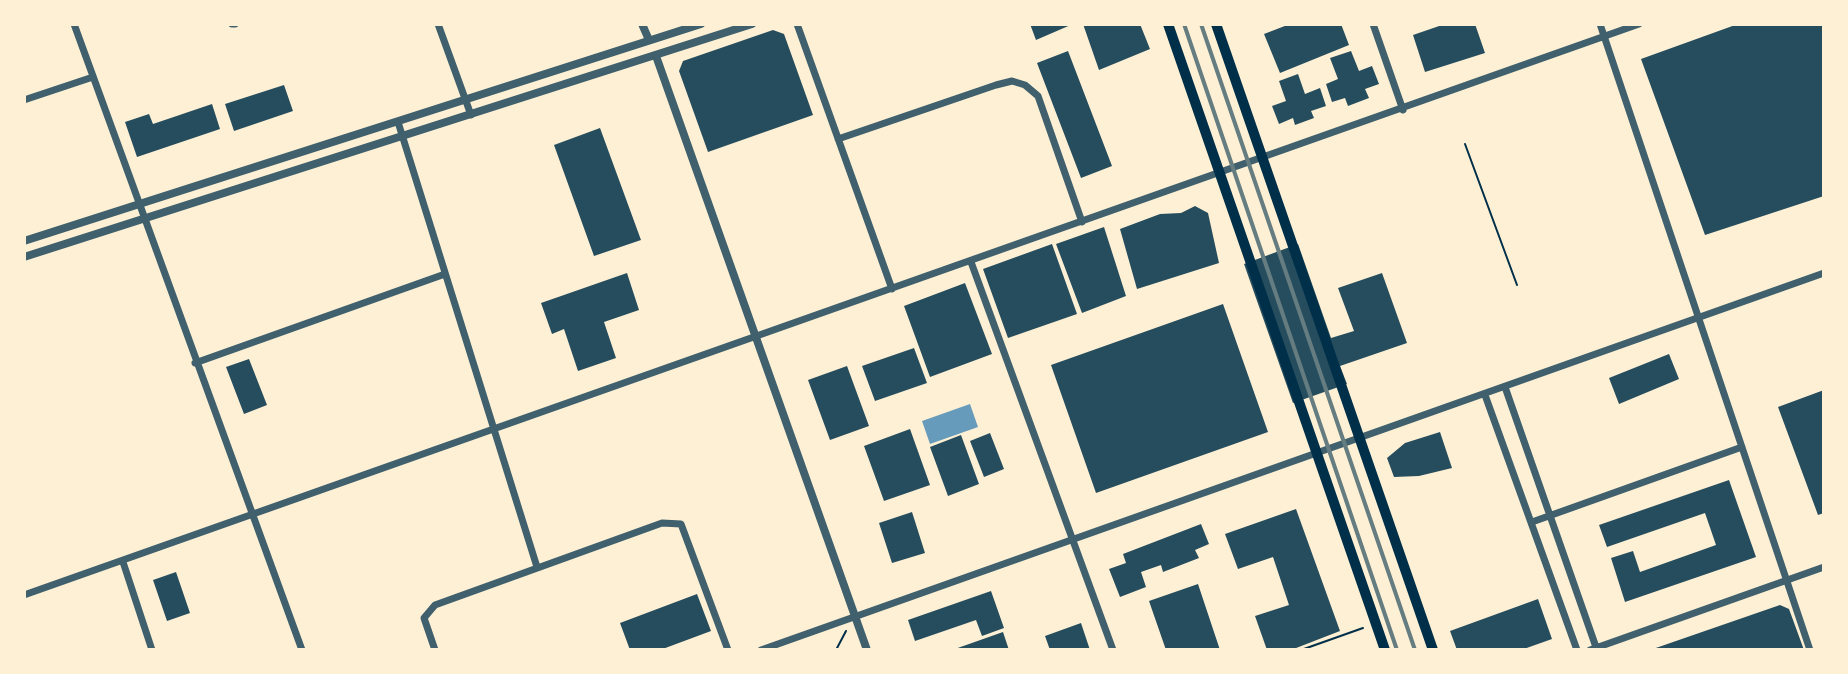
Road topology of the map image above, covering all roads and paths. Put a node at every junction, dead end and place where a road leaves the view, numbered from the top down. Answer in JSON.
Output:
{"nodes":[{"id":1,"x":74,"y":24,"type":"edge"},
{"id":2,"x":438,"y":24,"type":"edge"},
{"id":3,"x":642,"y":24,"type":"edge"},
{"id":4,"x":701,"y":24,"type":"edge"},
{"id":5,"x":752,"y":24,"type":"edge"},
{"id":6,"x":797,"y":24,"type":"edge"},
{"id":7,"x":1168,"y":24,"type":"edge"},
{"id":8,"x":1216,"y":24,"type":"edge"},
{"id":9,"x":1373,"y":24,"type":"edge"},
{"id":10,"x":1600,"y":24,"type":"edge"},
{"id":11,"x":1639,"y":24,"type":"edge"},
{"id":12,"x":1604,"y":37,"type":"junction"},
{"id":13,"x":649,"y":40,"type":"junction"},
{"id":14,"x":656,"y":56,"type":"junction"},
{"id":15,"x":93,"y":77,"type":"junction"},
{"id":16,"x":24,"y":100,"type":"edge"},
{"id":17,"x":466,"y":100,"type":"junction"},
{"id":18,"x":1403,"y":110,"type":"junction"},
{"id":19,"x":471,"y":115,"type":"junction"},
{"id":20,"x":398,"y":122,"type":"junction"},
{"id":21,"x":402,"y":135,"type":"junction"},
{"id":22,"x":838,"y":139,"type":"junction"},
{"id":23,"x":1465,"y":144,"type":"dead end"},
{"id":24,"x":1263,"y":159,"type":"junction"},
{"id":25,"x":1220,"y":174,"type":"junction"},
{"id":26,"x":139,"y":203,"type":"junction"},
{"id":27,"x":144,"y":219,"type":"junction"},
{"id":28,"x":1082,"y":222,"type":"junction"},
{"id":29,"x":24,"y":241,"type":"edge"},
{"id":30,"x":24,"y":257,"type":"edge"},
{"id":31,"x":971,"y":262,"type":"junction"},
{"id":32,"x":1824,"y":273,"type":"edge"},
{"id":33,"x":445,"y":274,"type":"junction"},
{"id":34,"x":1517,"y":285,"type":"dead end"},
{"id":35,"x":892,"y":289,"type":"junction"},
{"id":36,"x":1698,"y":318,"type":"junction"},
{"id":37,"x":757,"y":337,"type":"junction"},
{"id":38,"x":195,"y":363,"type":"junction"},
{"id":39,"x":1505,"y":387,"type":"junction"},
{"id":40,"x":1485,"y":395,"type":"junction"},
{"id":41,"x":493,"y":430,"type":"junction"},
{"id":42,"x":1360,"y":439,"type":"junction"},
{"id":43,"x":1742,"y":447,"type":"junction"},
{"id":44,"x":1318,"y":451,"type":"junction"},
{"id":45,"x":252,"y":516,"type":"junction"},
{"id":46,"x":1550,"y":516,"type":"junction"},
{"id":47,"x":1532,"y":522,"type":"junction"},
{"id":48,"x":1072,"y":539,"type":"junction"},
{"id":49,"x":123,"y":562,"type":"junction"},
{"id":50,"x":537,"y":567,"type":"junction"},
{"id":51,"x":1824,"y":567,"type":"edge"},
{"id":52,"x":1787,"y":580,"type":"junction"},
{"id":53,"x":24,"y":595,"type":"edge"},
{"id":54,"x":855,"y":616,"type":"junction"},
{"id":55,"x":1376,"y":624,"type":"junction"},
{"id":56,"x":1594,"y":649,"type":"edge"},
{"id":57,"x":152,"y":650,"type":"edge"},
{"id":58,"x":302,"y":650,"type":"edge"},
{"id":59,"x":435,"y":650,"type":"edge"},
{"id":60,"x":728,"y":650,"type":"edge"},
{"id":61,"x":761,"y":650,"type":"edge"},
{"id":62,"x":836,"y":650,"type":"edge"},
{"id":63,"x":867,"y":650,"type":"edge"},
{"id":64,"x":1113,"y":650,"type":"edge"},
{"id":65,"x":1301,"y":650,"type":"edge"},
{"id":66,"x":1385,"y":650,"type":"edge"},
{"id":67,"x":1433,"y":650,"type":"edge"},
{"id":68,"x":1577,"y":650,"type":"edge"},
{"id":69,"x":1810,"y":650,"type":"edge"}],
"edges":[{"from":1,"to":15,"type":"street"},
{"from":2,"to":17,"type":"street"},
{"from":3,"to":13,"type":"street"},
{"from":4,"to":13,"type":"street"},
{"from":5,"to":14,"type":"street"},
{"from":6,"to":22,"type":"street"},
{"from":7,"to":25,"type":"main road"},
{"from":8,"to":24,"type":"main road"},
{"from":9,"to":18,"type":"street"},
{"from":10,"to":12,"type":"street"},
{"from":11,"to":12,"type":"street"},
{"from":12,"to":18,"type":"street"},
{"from":12,"to":36,"type":"street"},
{"from":13,"to":14,"type":"street"},
{"from":13,"to":17,"type":"street"},
{"from":14,"to":19,"type":"street"},
{"from":14,"to":37,"type":"street"},
{"from":15,"to":16,"type":"street"},
{"from":15,"to":26,"type":"street"},
{"from":17,"to":19,"type":"street"},
{"from":17,"to":20,"type":"street"},
{"from":18,"to":24,"type":"street"},
{"from":19,"to":21,"type":"street"},
{"from":20,"to":21,"type":"street"},
{"from":20,"to":26,"type":"street"},
{"from":21,"to":27,"type":"street"},
{"from":21,"to":33,"type":"street"},
{"from":22,"to":28,"type":"street"},
{"from":22,"to":35,"type":"street"},
{"from":23,"to":34,"type":"path"},
{"from":24,"to":25,"type":"street"},
{"from":24,"to":42,"type":"main road"},
{"from":25,"to":28,"type":"street"},
{"from":25,"to":44,"type":"main road"},
{"from":26,"to":27,"type":"street"},
{"from":26,"to":29,"type":"street"},
{"from":27,"to":30,"type":"street"},
{"from":27,"to":38,"type":"street"},
{"from":28,"to":31,"type":"street"},
{"from":31,"to":35,"type":"street"},
{"from":31,"to":48,"type":"street"},
{"from":32,"to":36,"type":"street"},
{"from":33,"to":38,"type":"street"},
{"from":33,"to":41,"type":"street"},
{"from":35,"to":37,"type":"street"},
{"from":36,"to":39,"type":"street"},
{"from":36,"to":43,"type":"street"},
{"from":37,"to":41,"type":"street"},
{"from":37,"to":54,"type":"street"},
{"from":38,"to":45,"type":"street"},
{"from":39,"to":40,"type":"street"},
{"from":39,"to":46,"type":"street"},
{"from":40,"to":42,"type":"street"},
{"from":40,"to":47,"type":"street"},
{"from":41,"to":45,"type":"street"},
{"from":41,"to":50,"type":"street"},
{"from":42,"to":44,"type":"street"},
{"from":42,"to":67,"type":"main road"},
{"from":43,"to":46,"type":"street"},
{"from":43,"to":52,"type":"street"},
{"from":44,"to":48,"type":"street"},
{"from":44,"to":55,"type":"main road"},
{"from":45,"to":49,"type":"street"},
{"from":45,"to":58,"type":"street"},
{"from":46,"to":47,"type":"street"},
{"from":46,"to":56,"type":"street"},
{"from":47,"to":68,"type":"street"},
{"from":48,"to":54,"type":"street"},
{"from":48,"to":64,"type":"street"},
{"from":49,"to":53,"type":"street"},
{"from":49,"to":57,"type":"street"},
{"from":50,"to":59,"type":"street"},
{"from":50,"to":60,"type":"street"},
{"from":51,"to":52,"type":"street"},
{"from":52,"to":56,"type":"street"},
{"from":52,"to":69,"type":"street"},
{"from":54,"to":61,"type":"street"},
{"from":54,"to":62,"type":"path"},
{"from":54,"to":63,"type":"street"},
{"from":55,"to":65,"type":"path"},
{"from":55,"to":66,"type":"main road"}]}
